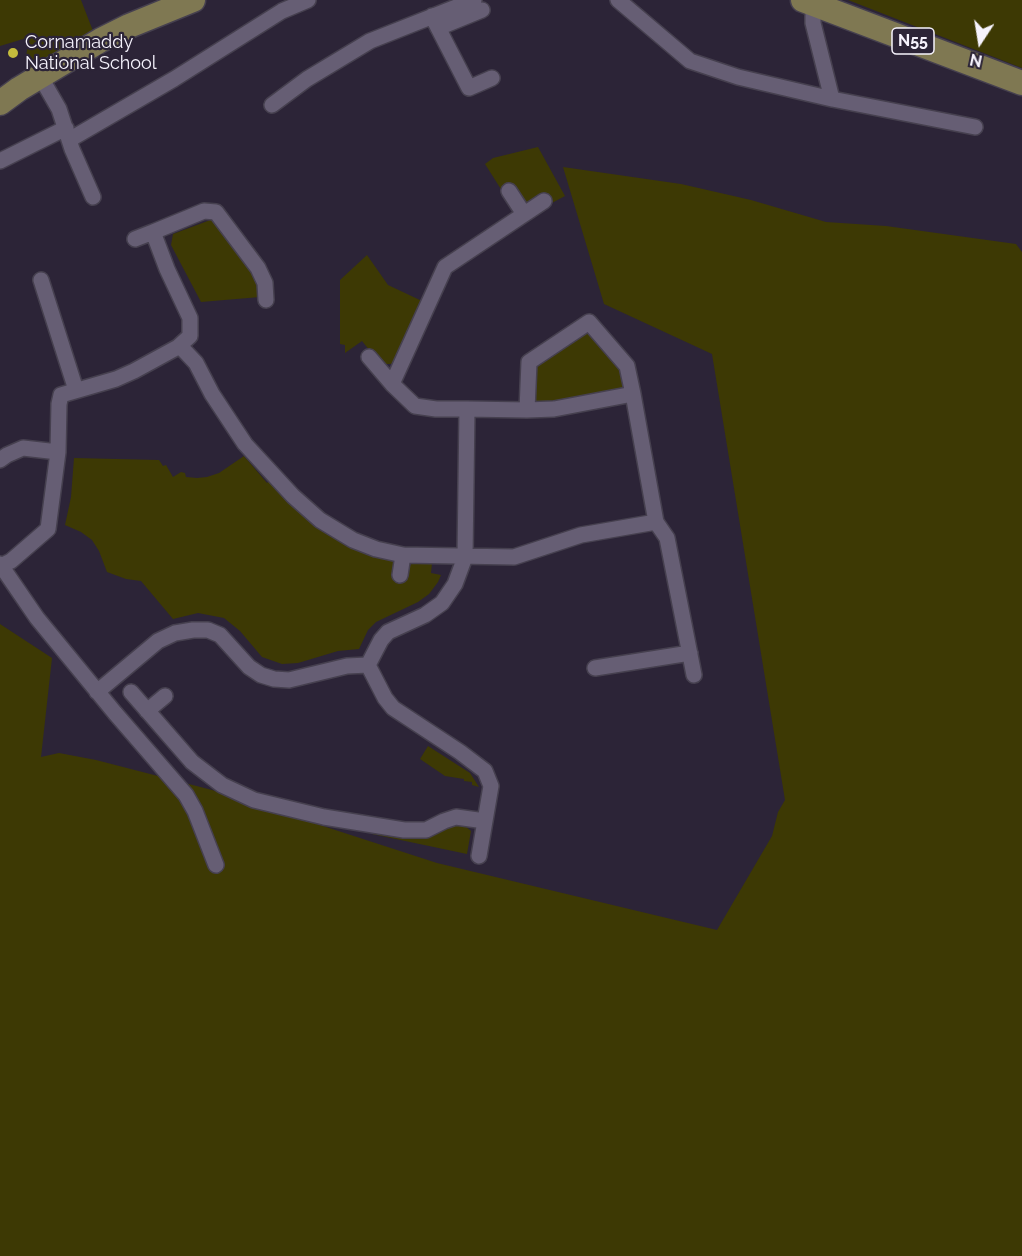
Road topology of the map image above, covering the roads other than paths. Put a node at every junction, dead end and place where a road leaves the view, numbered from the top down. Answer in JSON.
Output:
{"nodes":[{"id":1,"x":193,"y":0,"type":"edge"},
{"id":2,"x":309,"y":0,"type":"edge"},
{"id":3,"x":618,"y":0,"type":"edge"},
{"id":4,"x":808,"y":2,"type":"edge"},
{"id":5,"x":478,"y":5,"type":"edge"},
{"id":6,"x":435,"y":22,"type":"junction"},
{"id":7,"x":40,"y":76,"type":"junction"},
{"id":8,"x":492,"y":78,"type":"dead end"},
{"id":9,"x":1022,"y":83,"type":"edge"},
{"id":10,"x":832,"y":99,"type":"junction"},
{"id":11,"x":0,"y":103,"type":"edge"},
{"id":12,"x":272,"y":105,"type":"dead end"},
{"id":13,"x":975,"y":127,"type":"dead end"},
{"id":14,"x":68,"y":134,"type":"junction"},
{"id":15,"x":0,"y":161,"type":"edge"},
{"id":16,"x":509,"y":191,"type":"dead end"},
{"id":17,"x":93,"y":197,"type":"dead end"},
{"id":18,"x":544,"y":201,"type":"dead end"},
{"id":19,"x":524,"y":214,"type":"junction"},
{"id":20,"x":153,"y":232,"type":"junction"},
{"id":21,"x":135,"y":239,"type":"dead end"},
{"id":22,"x":41,"y":280,"type":"dead end"},
{"id":23,"x":266,"y":300,"type":"dead end"},
{"id":24,"x":180,"y":346,"type":"junction"},
{"id":25,"x":369,"y":357,"type":"dead end"},
{"id":26,"x":392,"y":384,"type":"junction"},
{"id":27,"x":76,"y":390,"type":"junction"},
{"id":28,"x":633,"y":394,"type":"junction"},
{"id":29,"x":466,"y":409,"type":"junction"},
{"id":30,"x":527,"y":410,"type":"junction"},
{"id":31,"x":58,"y":452,"type":"junction"},
{"id":32,"x":0,"y":460,"type":"edge"},
{"id":33,"x":656,"y":522,"type":"junction"},
{"id":34,"x":403,"y":555,"type":"junction"},
{"id":35,"x":465,"y":557,"type":"junction"},
{"id":36,"x":1,"y":565,"type":"edge"},
{"id":37,"x":400,"y":575,"type":"dead end"},
{"id":38,"x":690,"y":653,"type":"junction"},
{"id":39,"x":368,"y":665,"type":"junction"},
{"id":40,"x":595,"y":668,"type":"dead end"},
{"id":41,"x":694,"y":675,"type":"dead end"},
{"id":42,"x":97,"y":692,"type":"junction"},
{"id":43,"x":131,"y":692,"type":"dead end"},
{"id":44,"x":165,"y":696,"type":"dead end"},
{"id":45,"x":147,"y":711,"type":"junction"},
{"id":46,"x":485,"y":821,"type":"junction"},
{"id":47,"x":479,"y":856,"type":"dead end"},
{"id":48,"x":216,"y":865,"type":"dead end"}],
"edges":[{"from":1,"to":7,"type":"main road"},
{"from":2,"to":14,"type":"street"},
{"from":3,"to":10,"type":"street"},
{"from":4,"to":9,"type":"main road","number":"N55"},
{"from":4,"to":10,"type":"street"},
{"from":5,"to":6,"type":"street"},
{"from":6,"to":8,"type":"street"},
{"from":6,"to":12,"type":"street"},
{"from":7,"to":11,"type":"main road"},
{"from":7,"to":14,"type":"street"},
{"from":10,"to":13,"type":"street"},
{"from":14,"to":15,"type":"street"},
{"from":14,"to":17,"type":"street"},
{"from":16,"to":19,"type":"street"},
{"from":18,"to":19,"type":"street"},
{"from":19,"to":26,"type":"street"},
{"from":20,"to":21,"type":"street"},
{"from":20,"to":23,"type":"street"},
{"from":20,"to":24,"type":"street"},
{"from":22,"to":27,"type":"street"},
{"from":24,"to":27,"type":"street"},
{"from":24,"to":34,"type":"street"},
{"from":25,"to":26,"type":"street"},
{"from":26,"to":29,"type":"street"},
{"from":27,"to":31,"type":"street"},
{"from":28,"to":30,"type":"street"},
{"from":28,"to":30,"type":"street"},
{"from":28,"to":33,"type":"street"},
{"from":29,"to":30,"type":"street"},
{"from":29,"to":35,"type":"street"},
{"from":31,"to":32,"type":"street"},
{"from":31,"to":36,"type":"street"},
{"from":33,"to":35,"type":"street"},
{"from":33,"to":38,"type":"street"},
{"from":34,"to":35,"type":"street"},
{"from":34,"to":37,"type":"street"},
{"from":35,"to":39,"type":"street"},
{"from":36,"to":42,"type":"street"},
{"from":38,"to":40,"type":"street"},
{"from":38,"to":41,"type":"street"},
{"from":39,"to":42,"type":"street"},
{"from":39,"to":46,"type":"street"},
{"from":42,"to":48,"type":"street"},
{"from":43,"to":45,"type":"street"},
{"from":44,"to":45,"type":"street"},
{"from":45,"to":46,"type":"street"},
{"from":46,"to":47,"type":"street"}]}
